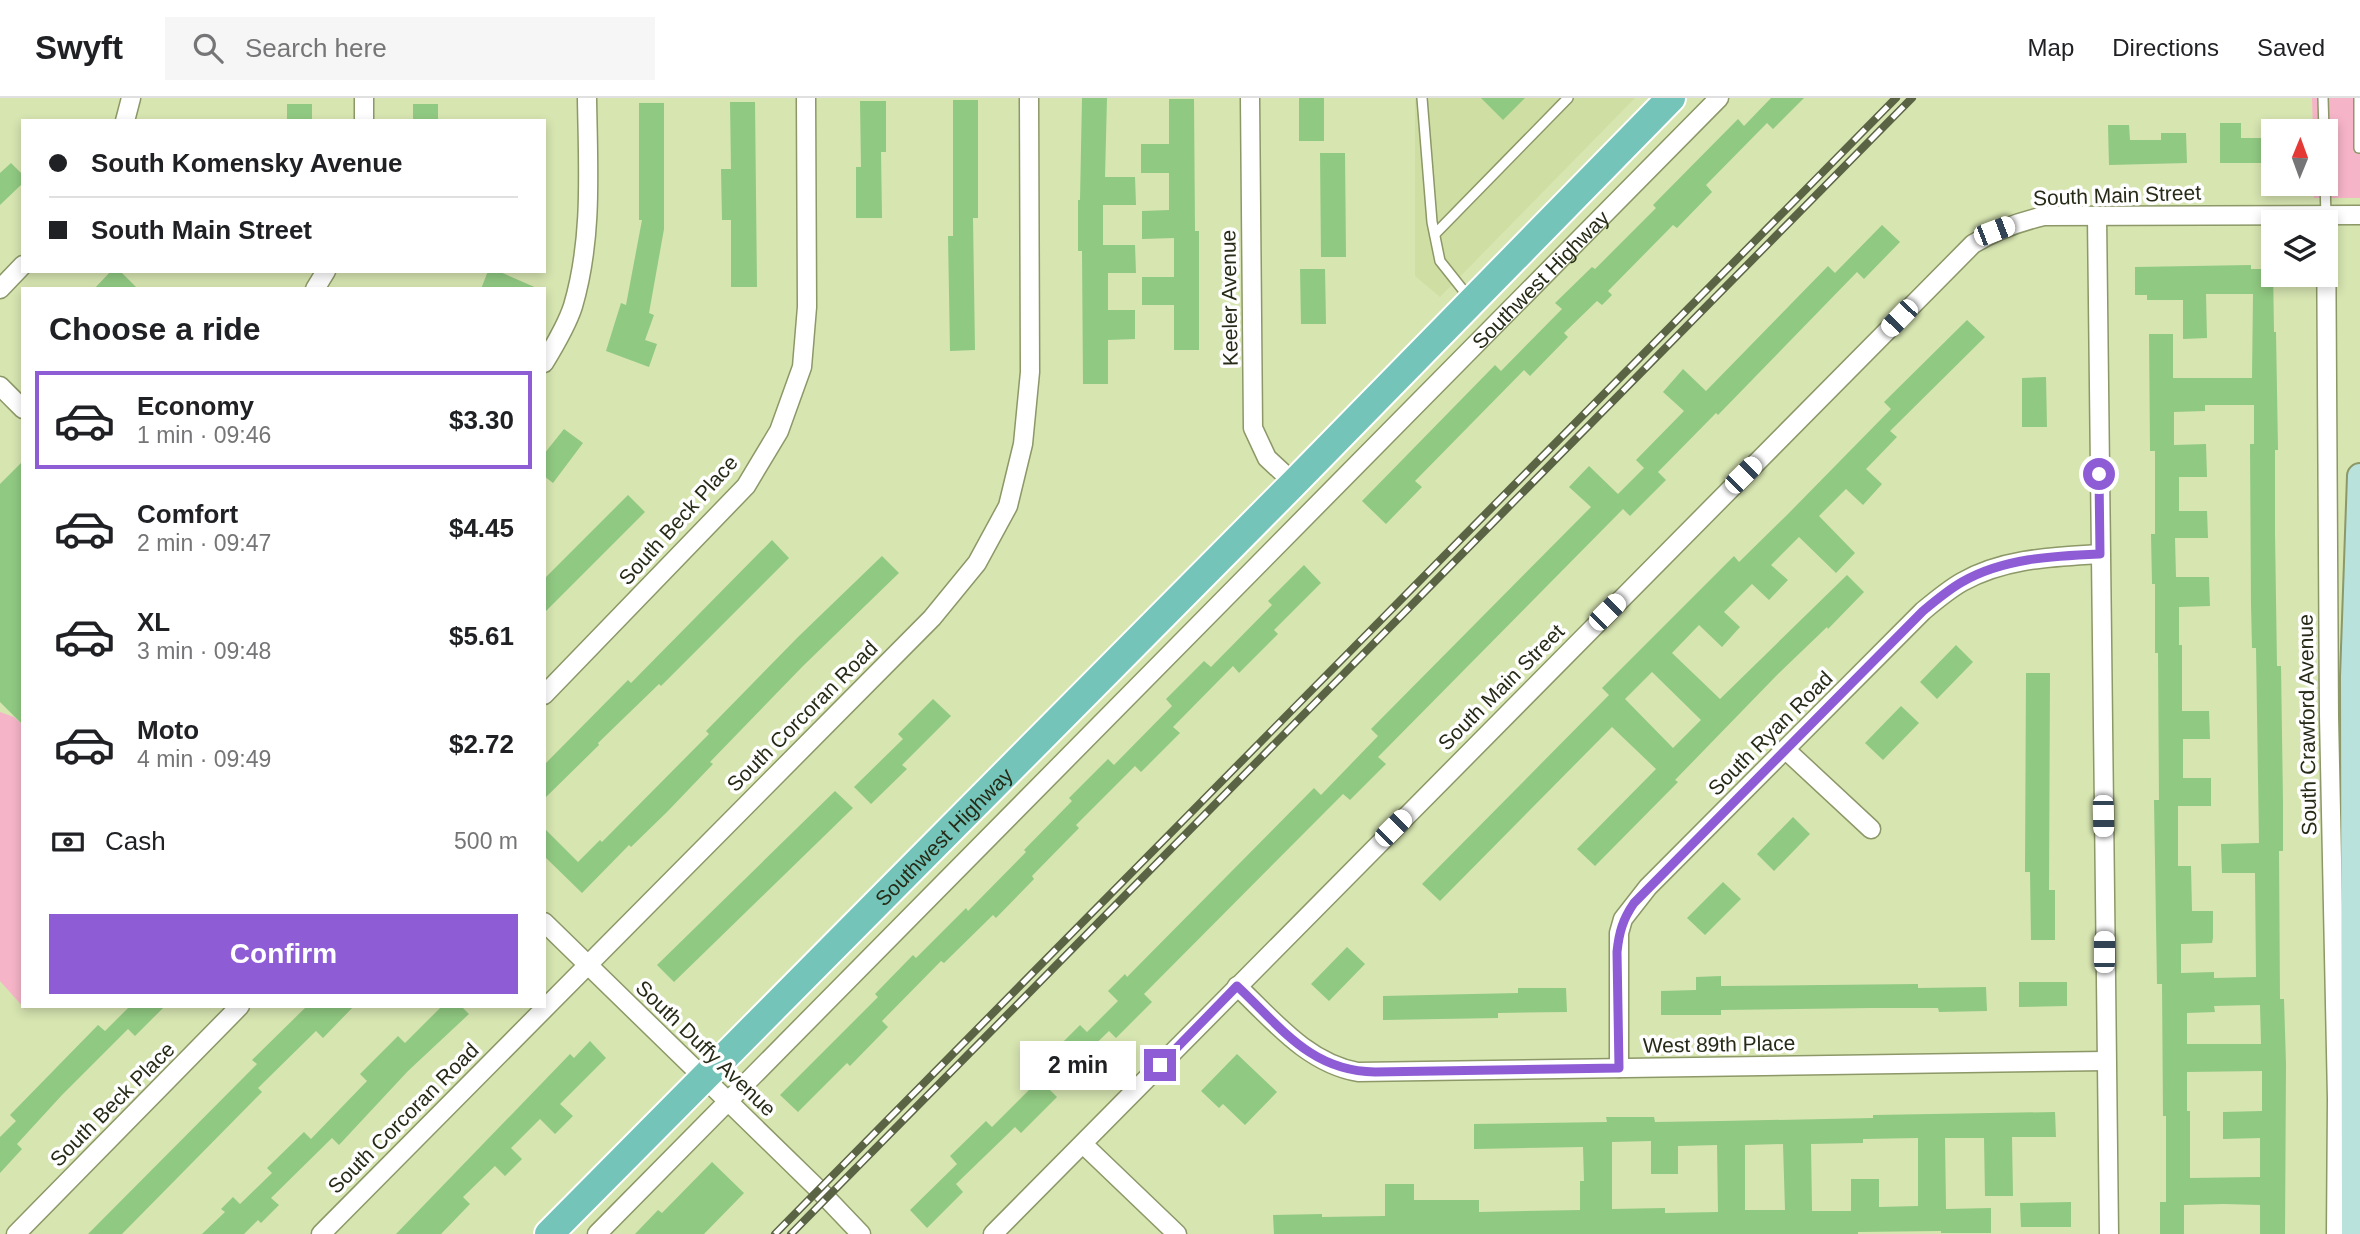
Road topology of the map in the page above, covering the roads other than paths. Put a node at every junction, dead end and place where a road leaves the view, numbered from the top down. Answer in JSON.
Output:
{"nodes":[{"id":1,"x":131,"y":98,"type":"edge"},
{"id":2,"x":364,"y":98,"type":"edge"},
{"id":3,"x":587,"y":98,"type":"edge"},
{"id":4,"x":806,"y":98,"type":"edge"},
{"id":5,"x":1029,"y":98,"type":"edge"},
{"id":6,"x":1250,"y":98,"type":"edge"},
{"id":7,"x":1422,"y":98,"type":"edge"},
{"id":8,"x":1567,"y":98,"type":"edge"},
{"id":9,"x":1671,"y":98,"type":"edge"},
{"id":10,"x":1718,"y":98,"type":"edge"},
{"id":11,"x":2323,"y":98,"type":"edge"},
{"id":12,"x":2359,"y":98,"type":"edge"},
{"id":13,"x":126,"y":119,"type":"edge"},
{"id":14,"x":364,"y":119,"type":"edge"},
{"id":15,"x":2324,"y":119,"type":"edge"},
{"id":16,"x":2359,"y":148,"type":"edge"},
{"id":17,"x":2261,"y":215,"type":"edge"},
{"id":18,"x":2338,"y":215,"type":"edge"},
{"id":19,"x":2360,"y":215,"type":"edge"},
{"id":20,"x":2097,"y":216,"type":"junction"},
{"id":21,"x":1434,"y":234,"type":"junction"},
{"id":22,"x":21,"y":267,"type":"edge"},
{"id":23,"x":2326,"y":287,"type":"edge"},
{"id":24,"x":0,"y":289,"type":"edge"},
{"id":25,"x":1472,"y":301,"type":"junction"},
{"id":26,"x":546,"y":359,"type":"edge"},
{"id":27,"x":0,"y":386,"type":"edge"},
{"id":28,"x":21,"y":407,"type":"edge"},
{"id":29,"x":1338,"y":438,"type":"junction"},
{"id":30,"x":1361,"y":460,"type":"junction"},
{"id":31,"x":2360,"y":475,"type":"edge"},
{"id":32,"x":1294,"y":483,"type":"junction"},
{"id":33,"x":2100,"y":554,"type":"junction"},
{"id":34,"x":546,"y":693,"type":"edge"},
{"id":35,"x":1786,"y":750,"type":"junction"},
{"id":36,"x":1871,"y":829,"type":"dead end"},
{"id":37,"x":546,"y":924,"type":"edge"},
{"id":38,"x":587,"y":964,"type":"junction"},
{"id":39,"x":1237,"y":986,"type":"junction"},
{"id":40,"x":546,"y":1006,"type":"edge"},
{"id":41,"x":238,"y":1008,"type":"edge"},
{"id":42,"x":544,"y":1008,"type":"edge"},
{"id":43,"x":2106,"y":1061,"type":"junction"},
{"id":44,"x":1619,"y":1068,"type":"junction"},
{"id":45,"x":703,"y":1078,"type":"junction"},
{"id":46,"x":729,"y":1102,"type":"junction"},
{"id":47,"x":1083,"y":1144,"type":"junction"},
{"id":48,"x":16,"y":1234,"type":"edge"},
{"id":49,"x":321,"y":1234,"type":"edge"},
{"id":50,"x":549,"y":1234,"type":"edge"},
{"id":51,"x":597,"y":1234,"type":"edge"},
{"id":52,"x":861,"y":1234,"type":"edge"},
{"id":53,"x":993,"y":1234,"type":"edge"},
{"id":54,"x":1177,"y":1234,"type":"edge"},
{"id":55,"x":2109,"y":1234,"type":"edge"},
{"id":56,"x":2336,"y":1234,"type":"edge"},
{"id":57,"x":2354,"y":1234,"type":"edge"}],
"edges":[{"from":1,"to":13,"type":"street"},
{"from":2,"to":14,"type":"street"},
{"from":3,"to":26,"type":"street"},
{"from":4,"to":34,"type":"street","name":"South Beck Place"},
{"from":5,"to":38,"type":"street","name":"South Corcoran Road"},
{"from":6,"to":32,"type":"street","name":"Keeler Avenue"},
{"from":7,"to":21,"type":"lane"},
{"from":8,"to":21,"type":"lane"},
{"from":9,"to":25,"type":"main road","name":"Southwest Highway"},
{"from":10,"to":30,"type":"street","name":"Southwest Highway"},
{"from":11,"to":15,"type":"lane"},
{"from":12,"to":16,"type":"lane"},
{"from":17,"to":20,"type":"street","name":"South Main Street"},
{"from":18,"to":19,"type":"street","name":"South Main Street"},
{"from":20,"to":33,"type":"street"},
{"from":20,"to":39,"type":"street","name":"South Main Street"},
{"from":21,"to":25,"type":"lane"},
{"from":22,"to":24,"type":"street"},
{"from":23,"to":56,"type":"street","name":"South Crawford Avenue"},
{"from":25,"to":29,"type":"main road","name":"Southwest Highway"},
{"from":27,"to":28,"type":"street"},
{"from":29,"to":30,"type":"street"},
{"from":29,"to":32,"type":"main road","name":"Southwest Highway"},
{"from":30,"to":46,"type":"street","name":"Southwest Highway"},
{"from":31,"to":57,"type":"main road"},
{"from":32,"to":45,"type":"main road","name":"Southwest Highway"},
{"from":33,"to":35,"type":"street","name":"South Ryan Road"},
{"from":33,"to":43,"type":"street"},
{"from":35,"to":36,"type":"street"},
{"from":35,"to":44,"type":"street","name":"South Ryan Road"},
{"from":37,"to":38,"type":"street","name":"South Duffy Avenue"},
{"from":38,"to":40,"type":"street","name":"South Corcoran Road"},
{"from":38,"to":45,"type":"street","name":"South Duffy Avenue"},
{"from":39,"to":44,"type":"street","name":"West 89th Place"},
{"from":39,"to":47,"type":"street","name":"South Main Street"},
{"from":41,"to":48,"type":"street","name":"South Beck Place"},
{"from":42,"to":49,"type":"street","name":"South Corcoran Road"},
{"from":43,"to":44,"type":"street","name":"West 89th Place"},
{"from":43,"to":55,"type":"street"},
{"from":45,"to":46,"type":"street","name":"South Duffy Avenue"},
{"from":45,"to":50,"type":"main road","name":"Southwest Highway"},
{"from":46,"to":51,"type":"street","name":"Southwest Highway"},
{"from":46,"to":52,"type":"street","name":"South Duffy Avenue"},
{"from":47,"to":53,"type":"street","name":"South Main Street"},
{"from":47,"to":54,"type":"street"}]}
